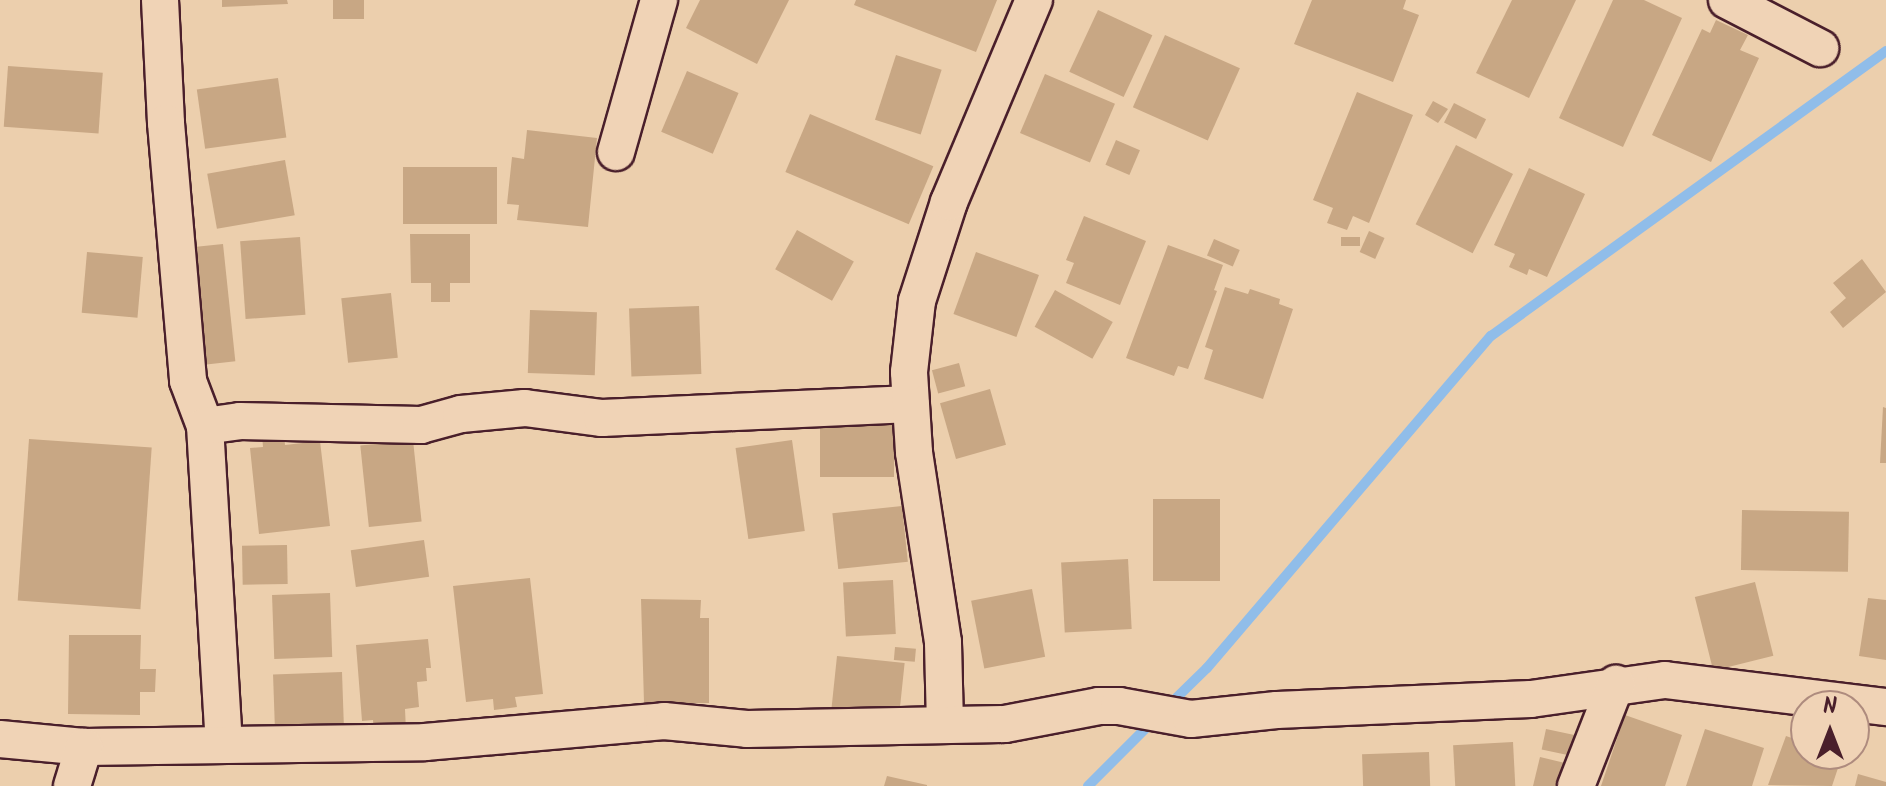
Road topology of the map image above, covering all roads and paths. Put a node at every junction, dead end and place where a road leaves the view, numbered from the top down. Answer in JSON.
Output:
{"nodes":[{"id":1,"x":160,"y":0,"type":"edge"},
{"id":2,"x":659,"y":0,"type":"edge"},
{"id":3,"x":1034,"y":0,"type":"edge"},
{"id":4,"x":1727,"y":0,"type":"edge"},
{"id":5,"x":1820,"y":48,"type":"dead end"},
{"id":6,"x":616,"y":152,"type":"dead end"},
{"id":7,"x":911,"y":404,"type":"junction"},
{"id":8,"x":205,"y":426,"type":"junction"},
{"id":9,"x":1616,"y":684,"type":"junction"},
{"id":10,"x":1886,"y":707,"type":"edge"},
{"id":11,"x":945,"y":725,"type":"junction"},
{"id":12,"x":0,"y":739,"type":"edge"},
{"id":13,"x":224,"y":744,"type":"junction"},
{"id":14,"x":84,"y":747,"type":"junction"},
{"id":15,"x":72,"y":786,"type":"edge"},
{"id":16,"x":1576,"y":786,"type":"edge"}],
"edges":[{"from":1,"to":8,"type":"street"},
{"from":2,"to":6,"type":"street"},
{"from":3,"to":7,"type":"street"},
{"from":4,"to":5,"type":"street"},
{"from":7,"to":8,"type":"street"},
{"from":7,"to":11,"type":"street"},
{"from":8,"to":13,"type":"street"},
{"from":9,"to":10,"type":"street"},
{"from":9,"to":11,"type":"street"},
{"from":9,"to":16,"type":"street"},
{"from":11,"to":13,"type":"street"},
{"from":12,"to":14,"type":"street"},
{"from":13,"to":14,"type":"street"},
{"from":14,"to":15,"type":"street"}]}
